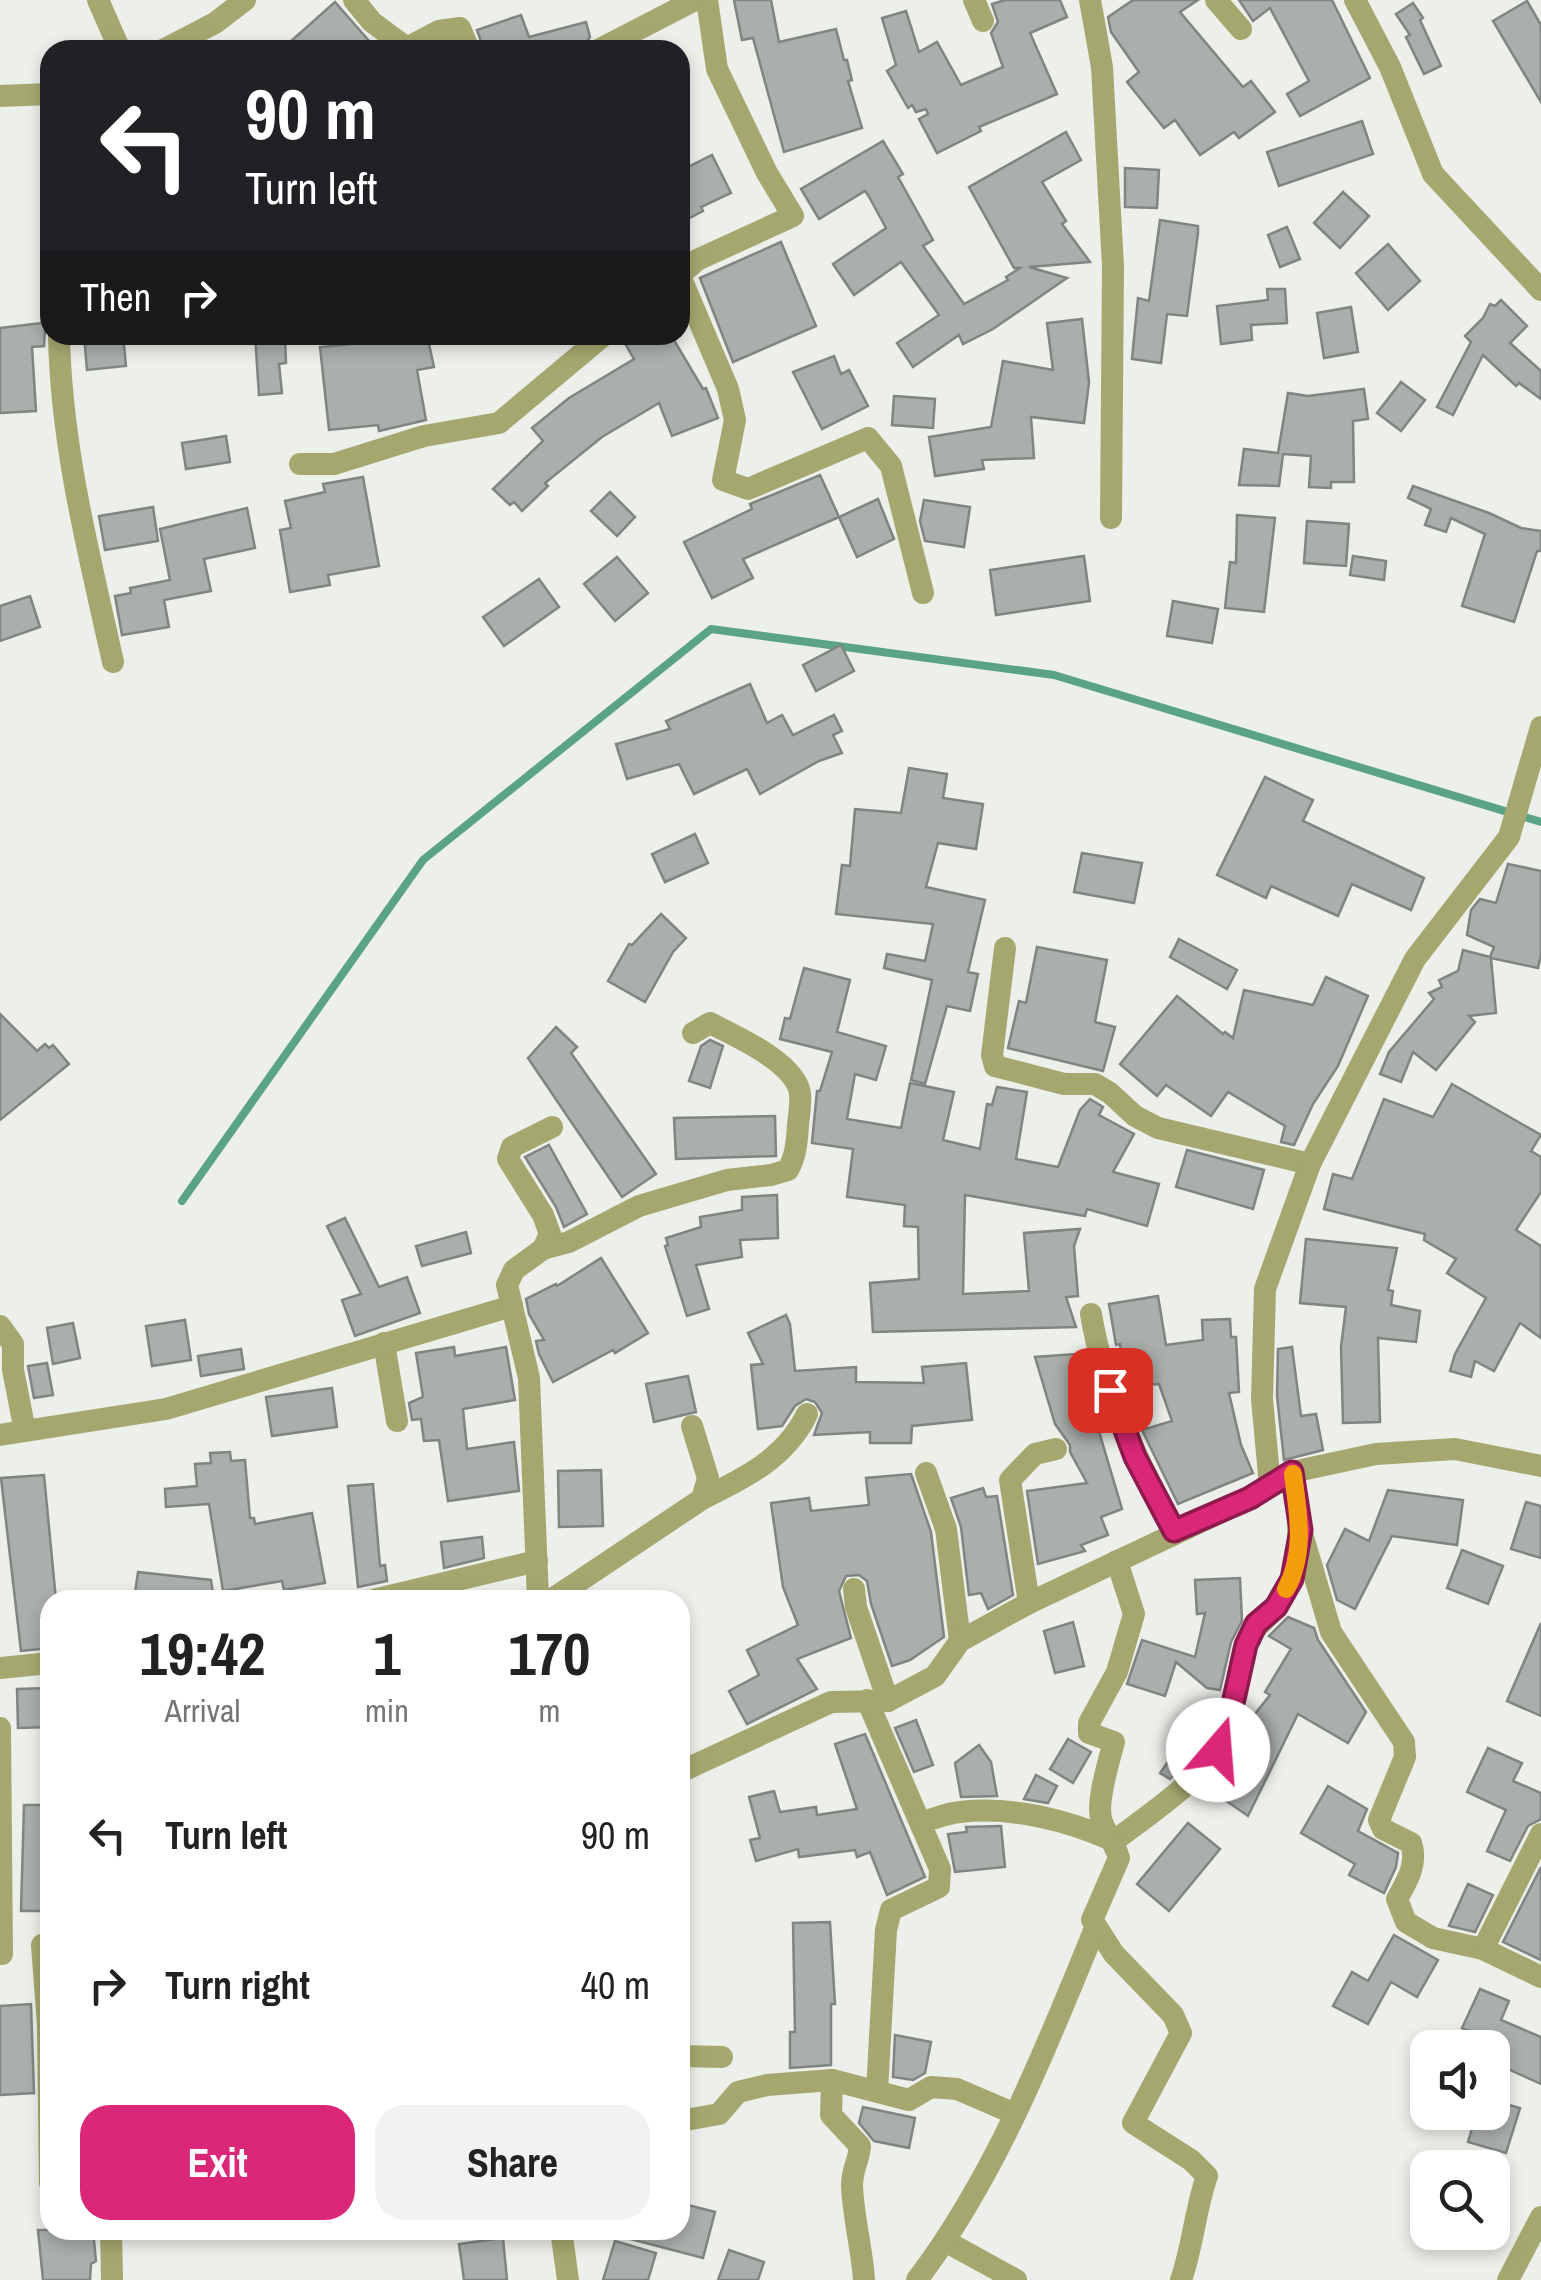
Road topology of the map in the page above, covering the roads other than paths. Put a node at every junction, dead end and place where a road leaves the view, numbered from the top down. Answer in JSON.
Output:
{"nodes":[{"id":1,"x":98,"y":0,"type":"edge"},
{"id":2,"x":245,"y":0,"type":"edge"},
{"id":3,"x":354,"y":0,"type":"edge"},
{"id":4,"x":695,"y":0,"type":"edge"},
{"id":5,"x":707,"y":0,"type":"edge"},
{"id":6,"x":1090,"y":0,"type":"edge"},
{"id":7,"x":1216,"y":0,"type":"edge"},
{"id":8,"x":1355,"y":0,"type":"edge"},
{"id":9,"x":1241,"y":30,"type":"dead end"},
{"id":10,"x":116,"y":40,"type":"edge"},
{"id":11,"x":183,"y":40,"type":"edge"},
{"id":12,"x":397,"y":40,"type":"edge"},
{"id":13,"x":424,"y":40,"type":"edge"},
{"id":14,"x":465,"y":40,"type":"edge"},
{"id":15,"x":617,"y":40,"type":"edge"},
{"id":16,"x":40,"y":94,"type":"edge"},
{"id":17,"x":0,"y":96,"type":"edge"},
{"id":18,"x":690,"y":266,"type":"edge"},
{"id":19,"x":1541,"y":290,"type":"edge"},
{"id":20,"x":690,"y":299,"type":"edge"},
{"id":21,"x":60,"y":345,"type":"edge"},
{"id":22,"x":592,"y":345,"type":"edge"},
{"id":23,"x":300,"y":464,"type":"dead end"},
{"id":24,"x":1112,"y":518,"type":"dead end"},
{"id":25,"x":923,"y":593,"type":"dead end"},
{"id":26,"x":114,"y":662,"type":"dead end"},
{"id":27,"x":1541,"y":727,"type":"edge"},
{"id":28,"x":1006,"y":948,"type":"dead end"},
{"id":29,"x":693,"y":1034,"type":"dead end"},
{"id":30,"x":552,"y":1128,"type":"dead end"},
{"id":31,"x":1310,"y":1164,"type":"junction"},
{"id":32,"x":543,"y":1248,"type":"junction"},
{"id":33,"x":512,"y":1306,"type":"junction"},
{"id":34,"x":1091,"y":1314,"type":"dead end"},
{"id":35,"x":0,"y":1326,"type":"edge"},
{"id":36,"x":384,"y":1344,"type":"junction"},
{"id":37,"x":808,"y":1414,"type":"dead end"},
{"id":38,"x":397,"y":1421,"type":"dead end"},
{"id":39,"x":692,"y":1426,"type":"dead end"},
{"id":40,"x":25,"y":1431,"type":"junction"},
{"id":41,"x":0,"y":1435,"type":"edge"},
{"id":42,"x":1056,"y":1449,"type":"dead end"},
{"id":43,"x":1541,"y":1466,"type":"edge"},
{"id":44,"x":1292,"y":1472,"type":"junction"},
{"id":45,"x":926,"y":1473,"type":"dead end"},
{"id":46,"x":1270,"y":1486,"type":"junction"},
{"id":47,"x":702,"y":1500,"type":"junction"},
{"id":48,"x":1301,"y":1530,"type":"junction"},
{"id":49,"x":1174,"y":1531,"type":"junction"},
{"id":50,"x":1117,"y":1561,"type":"junction"},
{"id":51,"x":537,"y":1562,"type":"junction"},
{"id":52,"x":854,"y":1589,"type":"dead end"},
{"id":53,"x":416,"y":1590,"type":"edge"},
{"id":54,"x":538,"y":1590,"type":"edge"},
{"id":55,"x":566,"y":1590,"type":"edge"},
{"id":56,"x":1029,"y":1603,"type":"junction"},
{"id":57,"x":960,"y":1641,"type":"junction"},
{"id":58,"x":40,"y":1664,"type":"edge"},
{"id":59,"x":0,"y":1668,"type":"edge"},
{"id":60,"x":877,"y":1700,"type":"junction"},
{"id":61,"x":0,"y":1731,"type":"edge"},
{"id":62,"x":690,"y":1767,"type":"edge"},
{"id":63,"x":1,"y":1820,"type":"edge"},
{"id":64,"x":922,"y":1822,"type":"junction"},
{"id":65,"x":1541,"y":1834,"type":"edge"},
{"id":66,"x":1114,"y":1841,"type":"junction"},
{"id":67,"x":1096,"y":1926,"type":"junction"},
{"id":68,"x":40,"y":1945,"type":"edge"},
{"id":69,"x":1483,"y":1949,"type":"junction"},
{"id":70,"x":1,"y":1954,"type":"edge"},
{"id":71,"x":1541,"y":1978,"type":"edge"},
{"id":72,"x":690,"y":2056,"type":"edge"},
{"id":73,"x":722,"y":2057,"type":"dead end"},
{"id":74,"x":832,"y":2080,"type":"junction"},
{"id":75,"x":877,"y":2092,"type":"junction"},
{"id":76,"x":1015,"y":2114,"type":"junction"},
{"id":77,"x":690,"y":2119,"type":"edge"},
{"id":78,"x":1541,"y":2217,"type":"edge"},
{"id":79,"x":111,"y":2240,"type":"edge"},
{"id":80,"x":562,"y":2240,"type":"edge"},
{"id":81,"x":945,"y":2241,"type":"junction"},
{"id":82,"x":112,"y":2280,"type":"edge"},
{"id":83,"x":568,"y":2280,"type":"edge"},
{"id":84,"x":864,"y":2280,"type":"edge"},
{"id":85,"x":917,"y":2280,"type":"edge"},
{"id":86,"x":1016,"y":2280,"type":"edge"},
{"id":87,"x":1181,"y":2280,"type":"edge"},
{"id":88,"x":1508,"y":2280,"type":"edge"}],
"edges":[{"from":1,"to":10,"type":"street"},
{"from":2,"to":11,"type":"street"},
{"from":3,"to":12,"type":"street"},
{"from":4,"to":15,"type":"street"},
{"from":5,"to":18,"type":"street"},
{"from":6,"to":24,"type":"street"},
{"from":7,"to":9,"type":"street"},
{"from":8,"to":19,"type":"street"},
{"from":13,"to":14,"type":"street"},
{"from":16,"to":17,"type":"street"},
{"from":20,"to":25,"type":"street"},
{"from":21,"to":26,"type":"street"},
{"from":22,"to":23,"type":"street"},
{"from":27,"to":31,"type":"street"},
{"from":28,"to":31,"type":"street"},
{"from":29,"to":32,"type":"street"},
{"from":30,"to":32,"type":"street"},
{"from":31,"to":46,"type":"street"},
{"from":32,"to":33,"type":"street"},
{"from":33,"to":36,"type":"street"},
{"from":33,"to":51,"type":"street"},
{"from":34,"to":49,"type":"street"},
{"from":35,"to":40,"type":"street"},
{"from":36,"to":38,"type":"street"},
{"from":36,"to":40,"type":"street"},
{"from":37,"to":47,"type":"street"},
{"from":39,"to":47,"type":"street"},
{"from":40,"to":41,"type":"street"},
{"from":42,"to":56,"type":"street"},
{"from":43,"to":44,"type":"street"},
{"from":44,"to":46,"type":"street"},
{"from":44,"to":48,"type":"street"},
{"from":45,"to":57,"type":"street"},
{"from":46,"to":49,"type":"street"},
{"from":47,"to":55,"type":"street"},
{"from":48,"to":66,"type":"street"},
{"from":48,"to":69,"type":"street"},
{"from":49,"to":50,"type":"street"},
{"from":50,"to":56,"type":"street"},
{"from":50,"to":66,"type":"street"},
{"from":51,"to":53,"type":"street"},
{"from":51,"to":54,"type":"street"},
{"from":52,"to":60,"type":"street"},
{"from":56,"to":57,"type":"street"},
{"from":57,"to":60,"type":"street"},
{"from":58,"to":59,"type":"street"},
{"from":60,"to":62,"type":"street"},
{"from":60,"to":64,"type":"street"},
{"from":61,"to":63,"type":"street"},
{"from":63,"to":70,"type":"street"},
{"from":64,"to":66,"type":"street"},
{"from":64,"to":75,"type":"street"},
{"from":65,"to":69,"type":"street"},
{"from":66,"to":67,"type":"street"},
{"from":67,"to":76,"type":"street"},
{"from":67,"to":87,"type":"street"},
{"from":68,"to":70,"type":"street"},
{"from":69,"to":71,"type":"street"},
{"from":72,"to":73,"type":"street"},
{"from":74,"to":75,"type":"street"},
{"from":74,"to":77,"type":"street"},
{"from":74,"to":84,"type":"street"},
{"from":75,"to":76,"type":"street"},
{"from":76,"to":81,"type":"street"},
{"from":78,"to":88,"type":"street"},
{"from":79,"to":82,"type":"street"},
{"from":80,"to":83,"type":"street"},
{"from":81,"to":85,"type":"street"},
{"from":81,"to":86,"type":"street"}]}
